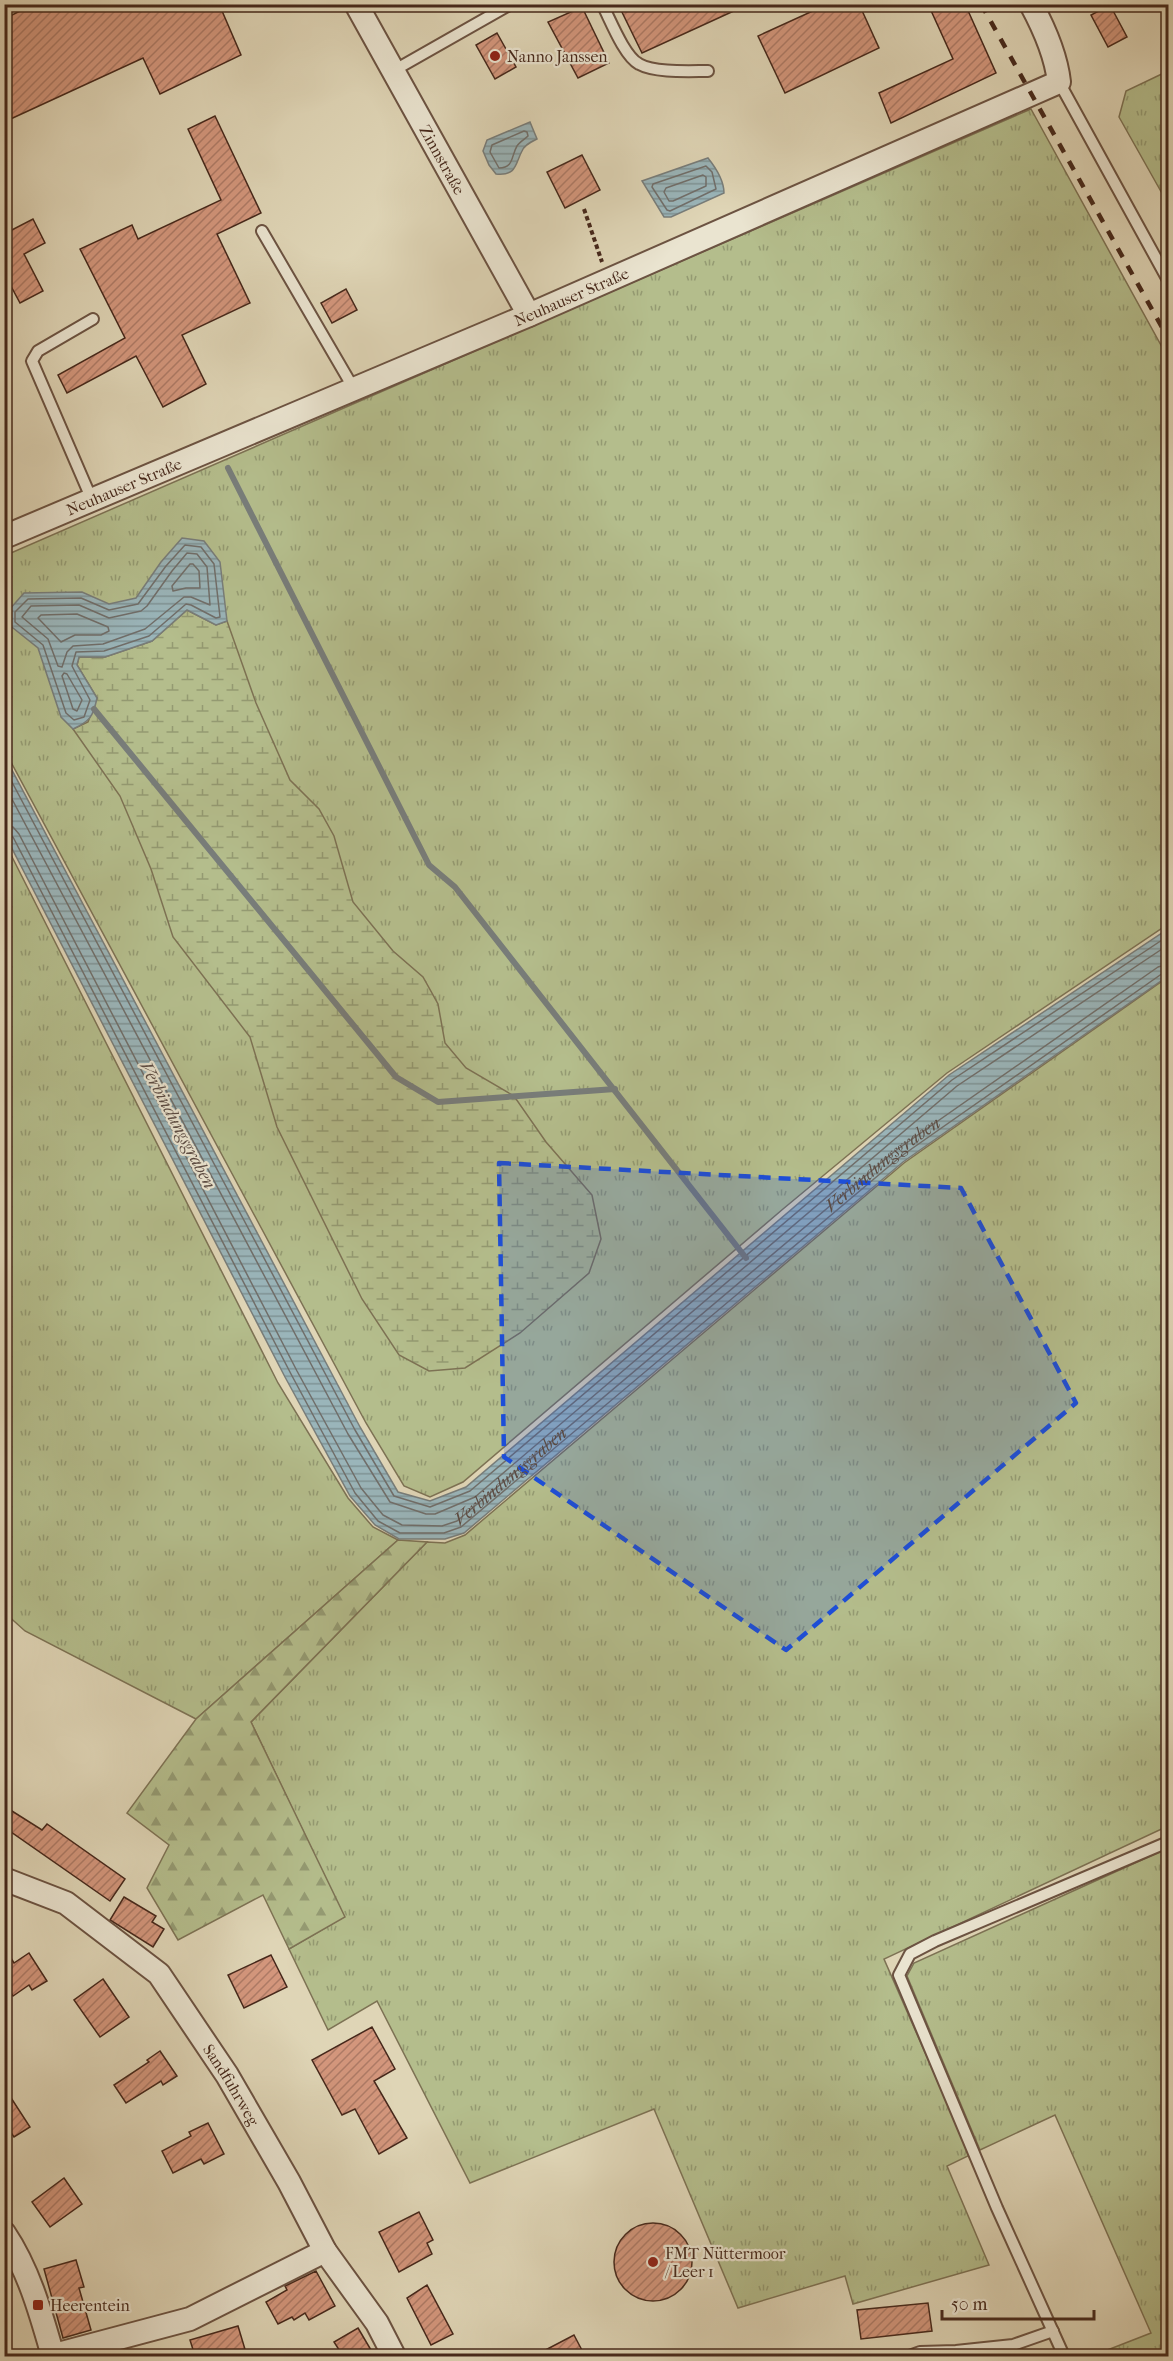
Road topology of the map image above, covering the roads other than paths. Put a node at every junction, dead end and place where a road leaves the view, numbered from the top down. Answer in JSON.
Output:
{"nodes":[{"id":1,"x":356,"y":4,"type":"edge"},
{"id":2,"x":511,"y":4,"type":"edge"},
{"id":3,"x":602,"y":4,"type":"edge"},
{"id":4,"x":1031,"y":4,"type":"edge"},
{"id":5,"x":393,"y":71,"type":"junction"},
{"id":6,"x":708,"y":71,"type":"dead end"},
{"id":7,"x":1059,"y":82,"type":"junction"},
{"id":8,"x":262,"y":231,"type":"dead end"},
{"id":9,"x":1168,"y":280,"type":"edge"},
{"id":10,"x":529,"y":315,"type":"junction"},
{"id":11,"x":93,"y":319,"type":"dead end"},
{"id":12,"x":354,"y":389,"type":"junction"},
{"id":13,"x":92,"y":500,"type":"junction"},
{"id":14,"x":4,"y":537,"type":"edge"},
{"id":15,"x":1168,"y":1842,"type":"edge"},
{"id":16,"x":4,"y":1879,"type":"edge"},
{"id":17,"x":4,"y":2234,"type":"edge"},
{"id":18,"x":325,"y":2251,"type":"junction"},
{"id":19,"x":1053,"y":2331,"type":"junction"},
{"id":20,"x":52,"y":2356,"type":"edge"},
{"id":21,"x":394,"y":2356,"type":"edge"},
{"id":22,"x":909,"y":2356,"type":"edge"},
{"id":23,"x":1064,"y":2356,"type":"edge"}],
"edges":[{"from":1,"to":5,"type":"street","name":"Zinnstraße"},
{"from":2,"to":5,"type":"lane"},
{"from":3,"to":6,"type":"lane"},
{"from":4,"to":7,"type":"street"},
{"from":5,"to":10,"type":"street","name":"Zinnstraße"},
{"from":7,"to":9,"type":"lane"},
{"from":7,"to":10,"type":"street","name":"Neuhauser Straße"},
{"from":8,"to":12,"type":"lane"},
{"from":10,"to":12,"type":"street","name":"Neuhauser Straße"},
{"from":11,"to":13,"type":"lane"},
{"from":12,"to":13,"type":"street","name":"Neuhauser Straße"},
{"from":13,"to":14,"type":"street","name":"Neuhauser Straße"},
{"from":15,"to":19,"type":"lane"},
{"from":16,"to":18,"type":"street","name":"Sandfuhrweg"},
{"from":17,"to":20,"type":"street"},
{"from":18,"to":20,"type":"street"},
{"from":18,"to":21,"type":"street","name":"Sandfuhrweg"},
{"from":19,"to":22,"type":"lane"},
{"from":19,"to":23,"type":"lane"}]}
